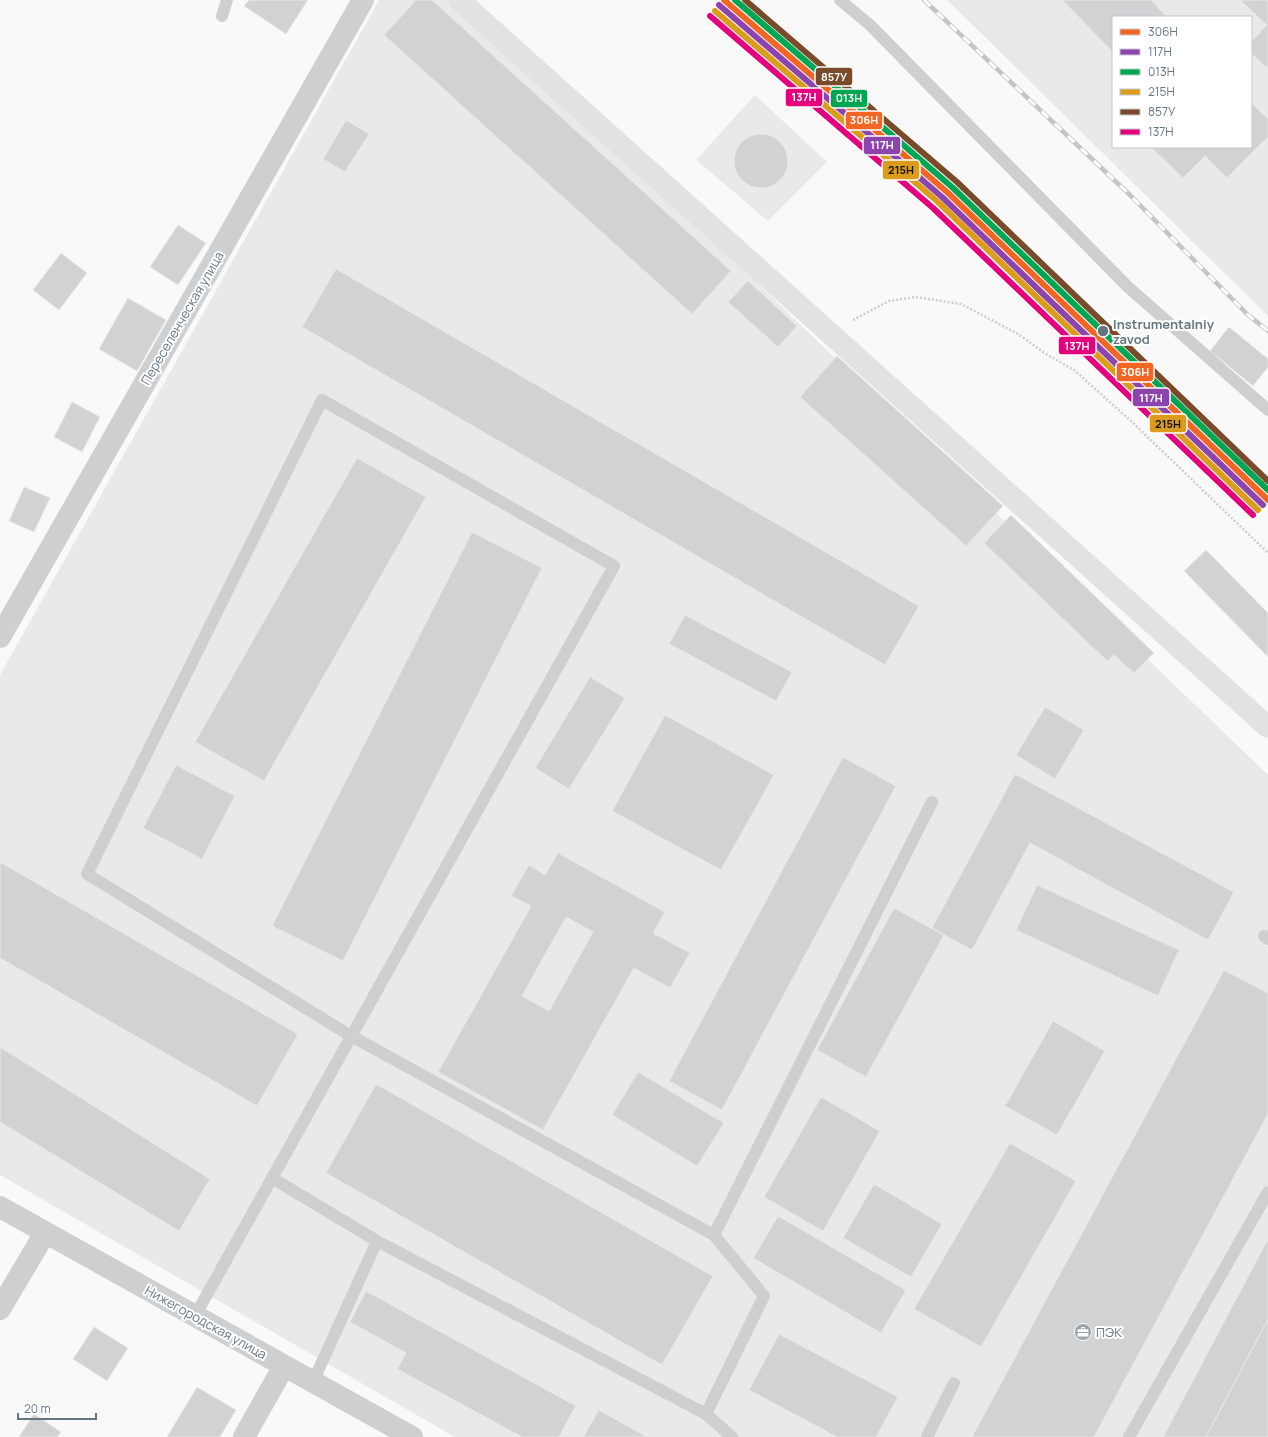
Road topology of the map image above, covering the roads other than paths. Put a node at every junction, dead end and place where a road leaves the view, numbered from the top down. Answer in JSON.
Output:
{"nodes":[{"id":1,"x":227,"y":0,"type":"edge"},
{"id":2,"x":363,"y":0,"type":"edge"},
{"id":3,"x":459,"y":0,"type":"edge"},
{"id":4,"x":840,"y":0,"type":"edge"},
{"id":5,"x":222,"y":16,"type":"dead end"},
{"id":6,"x":1268,"y":410,"type":"edge"},
{"id":7,"x":0,"y":637,"type":"edge"},
{"id":8,"x":1268,"y":727,"type":"edge"},
{"id":9,"x":932,"y":802,"type":"dead end"},
{"id":10,"x":351,"y":1036,"type":"junction"},
{"id":11,"x":272,"y":1178,"type":"junction"},
{"id":12,"x":1268,"y":1192,"type":"edge"},
{"id":13,"x":0,"y":1207,"type":"edge"},
{"id":14,"x":45,"y":1233,"type":"junction"},
{"id":15,"x":714,"y":1235,"type":"junction"},
{"id":16,"x":376,"y":1241,"type":"junction"},
{"id":17,"x":0,"y":1309,"type":"edge"},
{"id":18,"x":195,"y":1316,"type":"junction"},
{"id":19,"x":284,"y":1366,"type":"junction"},
{"id":20,"x":313,"y":1382,"type":"junction"},
{"id":21,"x":954,"y":1383,"type":"dead end"},
{"id":22,"x":706,"y":1414,"type":"junction"},
{"id":23,"x":244,"y":1437,"type":"edge"},
{"id":24,"x":412,"y":1437,"type":"edge"},
{"id":25,"x":732,"y":1437,"type":"edge"},
{"id":26,"x":927,"y":1437,"type":"edge"},
{"id":27,"x":1129,"y":1437,"type":"edge"}],
"edges":[{"from":1,"to":5,"type":"lane"},
{"from":2,"to":7,"type":"street","name":"Переселенческая улица"},
{"from":3,"to":8,"type":"street"},
{"from":4,"to":6,"type":"lane"},
{"from":9,"to":15,"type":"lane"},
{"from":10,"to":10,"type":"lane"},
{"from":10,"to":11,"type":"lane"},
{"from":10,"to":15,"type":"lane"},
{"from":11,"to":16,"type":"lane"},
{"from":11,"to":18,"type":"lane"},
{"from":12,"to":27,"type":"lane"},
{"from":13,"to":14,"type":"street","name":"Нижегородская улица"},
{"from":14,"to":17,"type":"street"},
{"from":14,"to":18,"type":"street","name":"Нижегородская улица"},
{"from":15,"to":22,"type":"lane"},
{"from":16,"to":20,"type":"lane"},
{"from":16,"to":22,"type":"lane"},
{"from":18,"to":19,"type":"street","name":"Нижегородская улица"},
{"from":19,"to":20,"type":"street","name":"Нижегородская улица"},
{"from":19,"to":23,"type":"street"},
{"from":20,"to":24,"type":"street","name":"Нижегородская улица"},
{"from":21,"to":26,"type":"lane"},
{"from":22,"to":25,"type":"lane"}]}
